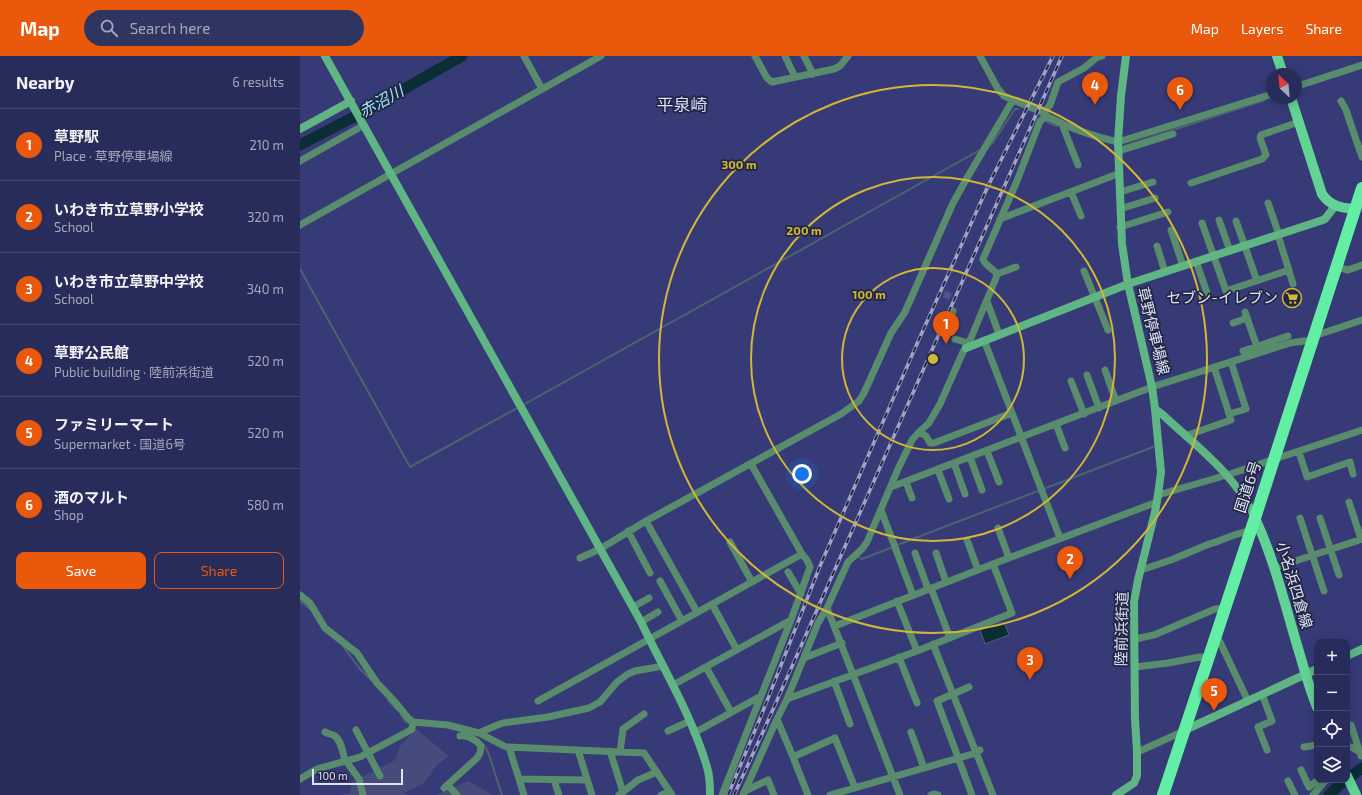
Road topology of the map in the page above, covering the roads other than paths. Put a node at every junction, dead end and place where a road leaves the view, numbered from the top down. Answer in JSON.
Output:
{"nodes":[{"id":1,"x":325,"y":56,"type":"edge"},
{"id":2,"x":524,"y":56,"type":"edge"},
{"id":3,"x":601,"y":56,"type":"edge"},
{"id":4,"x":755,"y":56,"type":"edge"},
{"id":5,"x":785,"y":56,"type":"edge"},
{"id":6,"x":804,"y":56,"type":"edge"},
{"id":7,"x":848,"y":56,"type":"edge"},
{"id":8,"x":980,"y":56,"type":"edge"},
{"id":9,"x":1102,"y":56,"type":"edge"},
{"id":10,"x":1126,"y":56,"type":"edge"},
{"id":11,"x":1277,"y":56,"type":"edge"},
{"id":12,"x":1362,"y":65,"type":"edge"},
{"id":13,"x":1282,"y":68,"type":"edge"},
{"id":14,"x":813,"y":74,"type":"junction"},
{"id":15,"x":795,"y":77,"type":"junction"},
{"id":16,"x":1302,"y":84,"type":"edge"},
{"id":17,"x":542,"y":89,"type":"junction"},
{"id":18,"x":1266,"y":96,"type":"edge"},
{"id":19,"x":1013,"y":100,"type":"junction"},
{"id":20,"x":1341,"y":101,"type":"dead end"},
{"id":21,"x":352,"y":102,"type":"junction"},
{"id":22,"x":1293,"y":104,"type":"edge"},
{"id":23,"x":1046,"y":115,"type":"junction"},
{"id":24,"x":1299,"y":122,"type":"junction"},
{"id":25,"x":363,"y":124,"type":"junction"},
{"id":26,"x":1062,"y":124,"type":"junction"},
{"id":27,"x":300,"y":129,"type":"edge"},
{"id":28,"x":1173,"y":134,"type":"dead end"},
{"id":29,"x":1119,"y":146,"type":"junction"},
{"id":30,"x":1362,"y":157,"type":"edge"},
{"id":31,"x":300,"y":161,"type":"edge"},
{"id":32,"x":1078,"y":165,"type":"dead end"},
{"id":33,"x":1120,"y":173,"type":"junction"},
{"id":34,"x":391,"y":174,"type":"junction"},
{"id":35,"x":1153,"y":182,"type":"dead end"},
{"id":36,"x":1191,"y":183,"type":"dead end"},
{"id":37,"x":1362,"y":188,"type":"edge"},
{"id":38,"x":1071,"y":192,"type":"junction"},
{"id":39,"x":1120,"y":192,"type":"junction"},
{"id":40,"x":1155,"y":198,"type":"dead end"},
{"id":41,"x":1268,"y":203,"type":"dead end"},
{"id":42,"x":1335,"y":206,"type":"junction"},
{"id":43,"x":1358,"y":208,"type":"edge"},
{"id":44,"x":1120,"y":209,"type":"junction"},
{"id":45,"x":1168,"y":212,"type":"dead end"},
{"id":46,"x":1081,"y":216,"type":"dead end"},
{"id":47,"x":1000,"y":219,"type":"junction"},
{"id":48,"x":1219,"y":220,"type":"dead end"},
{"id":49,"x":1236,"y":221,"type":"dead end"},
{"id":50,"x":1202,"y":223,"type":"dead end"},
{"id":51,"x":300,"y":225,"type":"edge"},
{"id":52,"x":1120,"y":227,"type":"junction"},
{"id":53,"x":1171,"y":230,"type":"dead end"},
{"id":54,"x":1278,"y":235,"type":"junction"},
{"id":55,"x":1157,"y":246,"type":"dead end"},
{"id":56,"x":1245,"y":246,"type":"junction"},
{"id":57,"x":1230,"y":251,"type":"junction"},
{"id":58,"x":1214,"y":256,"type":"junction"},
{"id":59,"x":1196,"y":261,"type":"junction"},
{"id":60,"x":1362,"y":265,"type":"edge"},
{"id":61,"x":1183,"y":266,"type":"junction"},
{"id":62,"x":1336,"y":267,"type":"junction"},
{"id":63,"x":1016,"y":268,"type":"dead end"},
{"id":64,"x":1289,"y":270,"type":"junction"},
{"id":65,"x":1084,"y":271,"type":"dead end"},
{"id":66,"x":1165,"y":272,"type":"junction"},
{"id":67,"x":997,"y":274,"type":"junction"},
{"id":68,"x":1257,"y":281,"type":"junction"},
{"id":69,"x":1128,"y":284,"type":"junction"},
{"id":70,"x":1293,"y":284,"type":"dead end"},
{"id":71,"x":1207,"y":293,"type":"dead end"},
{"id":72,"x":1095,"y":297,"type":"junction"},
{"id":73,"x":986,"y":302,"type":"junction"},
{"id":74,"x":952,"y":311,"type":"dead end"},
{"id":75,"x":1362,"y":320,"type":"edge"},
{"id":76,"x":1233,"y":323,"type":"dead end"},
{"id":77,"x":1108,"y":330,"type":"dead end"},
{"id":78,"x":999,"y":334,"type":"junction"},
{"id":79,"x":946,"y":335,"type":"dead end"},
{"id":80,"x":1288,"y":336,"type":"dead end"},
{"id":81,"x":955,"y":338,"type":"dead end"},
{"id":82,"x":1313,"y":339,"type":"junction"},
{"id":83,"x":984,"y":340,"type":"junction"},
{"id":84,"x":967,"y":345,"type":"junction"},
{"id":85,"x":1259,"y":348,"type":"junction"},
{"id":86,"x":1243,"y":351,"type":"dead end"},
{"id":87,"x":1231,"y":362,"type":"junction"},
{"id":88,"x":1214,"y":368,"type":"junction"},
{"id":89,"x":1104,"y":370,"type":"dead end"},
{"id":90,"x":1087,"y":375,"type":"dead end"},
{"id":91,"x":1071,"y":381,"type":"dead end"},
{"id":92,"x":1152,"y":387,"type":"junction"},
{"id":93,"x":1116,"y":401,"type":"junction"},
{"id":94,"x":1099,"y":408,"type":"junction"},
{"id":95,"x":1156,"y":409,"type":"junction"},
{"id":96,"x":1012,"y":413,"type":"junction"},
{"id":97,"x":1084,"y":414,"type":"junction"},
{"id":98,"x":1229,"y":414,"type":"junction"},
{"id":99,"x":1056,"y":424,"type":"junction"},
{"id":100,"x":1362,"y":430,"type":"edge"},
{"id":101,"x":919,"y":432,"type":"junction"},
{"id":102,"x":1185,"y":436,"type":"junction"},
{"id":103,"x":1021,"y":438,"type":"junction"},
{"id":104,"x":1065,"y":448,"type":"dead end"},
{"id":105,"x":987,"y":451,"type":"junction"},
{"id":106,"x":1299,"y":452,"type":"junction"},
{"id":107,"x":970,"y":457,"type":"junction"},
{"id":108,"x":1274,"y":459,"type":"junction"},
{"id":109,"x":751,"y":464,"type":"junction"},
{"id":110,"x":954,"y":464,"type":"junction"},
{"id":111,"x":938,"y":470,"type":"junction"},
{"id":112,"x":1353,"y":474,"type":"dead end"},
{"id":113,"x":1227,"y":475,"type":"junction"},
{"id":114,"x":906,"y":482,"type":"junction"},
{"id":115,"x":999,"y":482,"type":"dead end"},
{"id":116,"x":891,"y":487,"type":"junction"},
{"id":117,"x":982,"y":490,"type":"dead end"},
{"id":118,"x":965,"y":494,"type":"dead end"},
{"id":119,"x":912,"y":498,"type":"dead end"},
{"id":120,"x":1158,"y":498,"type":"junction"},
{"id":121,"x":949,"y":499,"type":"dead end"},
{"id":122,"x":1349,"y":502,"type":"dead end"},
{"id":123,"x":880,"y":510,"type":"junction"},
{"id":124,"x":1255,"y":518,"type":"junction"},
{"id":125,"x":1300,"y":518,"type":"dead end"},
{"id":126,"x":1320,"y":518,"type":"dead end"},
{"id":127,"x":646,"y":521,"type":"junction"},
{"id":128,"x":998,"y":528,"type":"dead end"},
{"id":129,"x":628,"y":531,"type":"junction"},
{"id":130,"x":1251,"y":531,"type":"junction"},
{"id":131,"x":1060,"y":538,"type":"junction"},
{"id":132,"x":1361,"y":539,"type":"edge"},
{"id":133,"x":967,"y":540,"type":"dead end"},
{"id":134,"x":730,"y":542,"type":"dead end"},
{"id":135,"x":600,"y":549,"type":"junction"},
{"id":136,"x":1330,"y":549,"type":"junction"},
{"id":137,"x":915,"y":553,"type":"dead end"},
{"id":138,"x":802,"y":554,"type":"junction"},
{"id":139,"x":936,"y":554,"type":"dead end"},
{"id":140,"x":1312,"y":556,"type":"junction"},
{"id":141,"x":580,"y":558,"type":"dead end"},
{"id":142,"x":1009,"y":558,"type":"junction"},
{"id":143,"x":993,"y":564,"type":"junction"},
{"id":144,"x":1274,"y":568,"type":"junction"},
{"id":145,"x":978,"y":570,"type":"junction"},
{"id":146,"x":1141,"y":570,"type":"junction"},
{"id":147,"x":788,"y":572,"type":"dead end"},
{"id":148,"x":650,"y":573,"type":"dead end"},
{"id":149,"x":1339,"y":575,"type":"dead end"},
{"id":150,"x":660,"y":581,"type":"dead end"},
{"id":151,"x":752,"y":582,"type":"junction"},
{"id":152,"x":946,"y":582,"type":"junction"},
{"id":153,"x":930,"y":589,"type":"junction"},
{"id":154,"x":1324,"y":591,"type":"dead end"},
{"id":155,"x":801,"y":594,"type":"junction"},
{"id":156,"x":300,"y":595,"type":"edge"},
{"id":157,"x":913,"y":595,"type":"junction"},
{"id":158,"x":649,"y":598,"type":"dead end"},
{"id":159,"x":897,"y":601,"type":"junction"},
{"id":160,"x":712,"y":604,"type":"junction"},
{"id":161,"x":633,"y":607,"type":"junction"},
{"id":162,"x":827,"y":608,"type":"junction"},
{"id":163,"x":1225,"y":608,"type":"junction"},
{"id":164,"x":658,"y":612,"type":"dead end"},
{"id":165,"x":697,"y":612,"type":"junction"},
{"id":166,"x":682,"y":620,"type":"junction"},
{"id":167,"x":791,"y":620,"type":"junction"},
{"id":168,"x":641,"y":622,"type":"junction"},
{"id":169,"x":835,"y":626,"type":"junction"},
{"id":170,"x":1216,"y":636,"type":"junction"},
{"id":171,"x":950,"y":638,"type":"junction"},
{"id":172,"x":1135,"y":638,"type":"junction"},
{"id":173,"x":649,"y":639,"type":"junction"},
{"id":174,"x":842,"y":644,"type":"junction"},
{"id":175,"x":933,"y":644,"type":"junction"},
{"id":176,"x":1362,"y":649,"type":"edge"},
{"id":177,"x":737,"y":650,"type":"junction"},
{"id":178,"x":917,"y":650,"type":"junction"},
{"id":179,"x":1350,"y":655,"type":"edge"},
{"id":180,"x":899,"y":657,"type":"junction"},
{"id":181,"x":804,"y":658,"type":"junction"},
{"id":182,"x":1208,"y":658,"type":"junction"},
{"id":183,"x":663,"y":666,"type":"junction"},
{"id":184,"x":706,"y":667,"type":"junction"},
{"id":185,"x":1135,"y":667,"type":"junction"},
{"id":186,"x":1314,"y":670,"type":"edge"},
{"id":187,"x":854,"y":674,"type":"junction"},
{"id":188,"x":1305,"y":674,"type":"junction"},
{"id":189,"x":834,"y":681,"type":"junction"},
{"id":190,"x":673,"y":685,"type":"junction"},
{"id":191,"x":969,"y":687,"type":"dead end"},
{"id":192,"x":953,"y":694,"type":"junction"},
{"id":193,"x":1262,"y":694,"type":"junction"},
{"id":194,"x":761,"y":696,"type":"junction"},
{"id":195,"x":787,"y":699,"type":"junction"},
{"id":196,"x":1314,"y":699,"type":"edge"},
{"id":197,"x":538,"y":701,"type":"dead end"},
{"id":198,"x":1248,"y":701,"type":"junction"},
{"id":199,"x":917,"y":703,"type":"dead end"},
{"id":200,"x":731,"y":712,"type":"junction"},
{"id":201,"x":644,"y":714,"type":"dead end"},
{"id":202,"x":777,"y":719,"type":"junction"},
{"id":203,"x":690,"y":721,"type":"junction"},
{"id":204,"x":413,"y":723,"type":"junction"},
{"id":205,"x":850,"y":724,"type":"dead end"},
{"id":206,"x":1350,"y":725,"type":"edge"},
{"id":207,"x":356,"y":730,"type":"dead end"},
{"id":208,"x":1185,"y":730,"type":"junction"},
{"id":209,"x":668,"y":731,"type":"dead end"},
{"id":210,"x":326,"y":732,"type":"dead end"},
{"id":211,"x":911,"y":732,"type":"dead end"},
{"id":212,"x":479,"y":733,"type":"junction"},
{"id":213,"x":694,"y":733,"type":"junction"},
{"id":214,"x":460,"y":736,"type":"dead end"},
{"id":215,"x":487,"y":737,"type":"junction"},
{"id":216,"x":480,"y":745,"type":"junction"},
{"id":217,"x":1314,"y":745,"type":"edge"},
{"id":218,"x":509,"y":747,"type":"junction"},
{"id":219,"x":1304,"y":747,"type":"dead end"},
{"id":220,"x":1350,"y":747,"type":"edge"},
{"id":221,"x":578,"y":750,"type":"junction"},
{"id":222,"x":1267,"y":750,"type":"dead end"},
{"id":223,"x":610,"y":751,"type":"junction"},
{"id":224,"x":978,"y":751,"type":"junction"},
{"id":225,"x":1137,"y":751,"type":"junction"},
{"id":226,"x":368,"y":752,"type":"junction"},
{"id":227,"x":620,"y":752,"type":"junction"},
{"id":228,"x":793,"y":757,"type":"junction"},
{"id":229,"x":958,"y":758,"type":"junction"},
{"id":230,"x":346,"y":761,"type":"junction"},
{"id":231,"x":924,"y":768,"type":"junction"},
{"id":232,"x":1301,"y":770,"type":"dead end"},
{"id":233,"x":657,"y":772,"type":"junction"},
{"id":234,"x":380,"y":776,"type":"dead end"},
{"id":235,"x":893,"y":777,"type":"junction"},
{"id":236,"x":300,"y":779,"type":"edge"},
{"id":237,"x":519,"y":779,"type":"junction"},
{"id":238,"x":554,"y":780,"type":"junction"},
{"id":239,"x":587,"y":780,"type":"junction"},
{"id":240,"x":1288,"y":782,"type":"dead end"},
{"id":241,"x":1314,"y":783,"type":"edge"},
{"id":242,"x":1323,"y":783,"type":"edge"},
{"id":243,"x":856,"y":788,"type":"junction"},
{"id":244,"x":1126,"y":792,"type":"edge"},
{"id":245,"x":621,"y":793,"type":"edge"},
{"id":246,"x":671,"y":793,"type":"edge"},
{"id":247,"x":744,"y":793,"type":"edge"},
{"id":248,"x":363,"y":795,"type":"edge"},
{"id":249,"x":457,"y":795,"type":"edge"},
{"id":250,"x":524,"y":795,"type":"edge"},
{"id":251,"x":558,"y":795,"type":"edge"},
{"id":252,"x":592,"y":795,"type":"edge"},
{"id":253,"x":661,"y":795,"type":"edge"},
{"id":254,"x":710,"y":795,"type":"edge"},
{"id":255,"x":722,"y":795,"type":"edge"},
{"id":256,"x":774,"y":795,"type":"edge"},
{"id":257,"x":808,"y":795,"type":"edge"},
{"id":258,"x":830,"y":795,"type":"edge"},
{"id":259,"x":900,"y":795,"type":"edge"},
{"id":260,"x":931,"y":795,"type":"edge"},
{"id":261,"x":938,"y":795,"type":"edge"},
{"id":262,"x":972,"y":795,"type":"edge"},
{"id":263,"x":993,"y":795,"type":"edge"},
{"id":264,"x":1116,"y":795,"type":"edge"},
{"id":265,"x":1163,"y":795,"type":"edge"},
{"id":266,"x":1295,"y":795,"type":"edge"},
{"id":267,"x":1313,"y":795,"type":"edge"}],
"edges":[{"from":1,"to":21,"type":"street"},
{"from":2,"to":17,"type":"street"},
{"from":3,"to":17,"type":"street"},
{"from":4,"to":15,"type":"street"},
{"from":5,"to":15,"type":"street"},
{"from":6,"to":14,"type":"street"},
{"from":7,"to":14,"type":"street"},
{"from":8,"to":19,"type":"street"},
{"from":9,"to":23,"type":"street"},
{"from":10,"to":29,"type":"street"},
{"from":11,"to":13,"type":"main road"},
{"from":12,"to":16,"type":"street"},
{"from":14,"to":15,"type":"street"},
{"from":17,"to":34,"type":"street"},
{"from":18,"to":29,"type":"street"},
{"from":19,"to":23,"type":"street"},
{"from":19,"to":109,"type":"street"},
{"from":20,"to":30,"type":"street"},
{"from":21,"to":25,"type":"street"},
{"from":21,"to":27,"type":"street"},
{"from":22,"to":24,"type":"main road"},
{"from":23,"to":26,"type":"street"},
{"from":23,"to":47,"type":"street"},
{"from":24,"to":36,"type":"street"},
{"from":24,"to":42,"type":"main road"},
{"from":25,"to":31,"type":"street"},
{"from":25,"to":34,"type":"street"},
{"from":26,"to":29,"type":"street"},
{"from":26,"to":32,"type":"street"},
{"from":28,"to":29,"type":"street"},
{"from":29,"to":33,"type":"street"},
{"from":33,"to":38,"type":"street"},
{"from":33,"to":39,"type":"street"},
{"from":34,"to":51,"type":"street"},
{"from":34,"to":135,"type":"street"},
{"from":35,"to":39,"type":"street"},
{"from":37,"to":43,"type":"highway","name":"国道6号"},
{"from":38,"to":46,"type":"street"},
{"from":38,"to":47,"type":"street"},
{"from":39,"to":44,"type":"street"},
{"from":40,"to":44,"type":"street"},
{"from":41,"to":54,"type":"street"},
{"from":42,"to":43,"type":"main road"},
{"from":42,"to":54,"type":"street"},
{"from":43,"to":62,"type":"highway","name":"国道6号"},
{"from":44,"to":52,"type":"street"},
{"from":45,"to":52,"type":"street"},
{"from":47,"to":67,"type":"street"},
{"from":48,"to":57,"type":"street"},
{"from":49,"to":56,"type":"street"},
{"from":50,"to":58,"type":"street"},
{"from":52,"to":69,"type":"street"},
{"from":53,"to":61,"type":"street"},
{"from":54,"to":56,"type":"street"},
{"from":54,"to":64,"type":"street"},
{"from":55,"to":66,"type":"street"},
{"from":56,"to":57,"type":"street"},
{"from":56,"to":68,"type":"street"},
{"from":57,"to":58,"type":"street"},
{"from":58,"to":59,"type":"street"},
{"from":58,"to":68,"type":"street"},
{"from":59,"to":61,"type":"street"},
{"from":59,"to":71,"type":"street"},
{"from":60,"to":62,"type":"street"},
{"from":61,"to":66,"type":"street"},
{"from":62,"to":82,"type":"highway","name":"国道6号"},
{"from":63,"to":67,"type":"street"},
{"from":64,"to":68,"type":"street"},
{"from":64,"to":70,"type":"street"},
{"from":65,"to":72,"type":"street"},
{"from":66,"to":69,"type":"street"},
{"from":67,"to":73,"type":"street"},
{"from":69,"to":72,"type":"street","name":"草野停車場線"},
{"from":69,"to":92,"type":"street","name":"草野停車場線"},
{"from":72,"to":77,"type":"street"},
{"from":72,"to":78,"type":"street","name":"草野停車場線"},
{"from":73,"to":78,"type":"street"},
{"from":73,"to":84,"type":"street"},
{"from":74,"to":79,"type":"street"},
{"from":75,"to":82,"type":"street"},
{"from":76,"to":85,"type":"street"},
{"from":78,"to":83,"type":"street","name":"草野停車場線"},
{"from":80,"to":85,"type":"street"},
{"from":81,"to":84,"type":"street"},
{"from":82,"to":85,"type":"street"},
{"from":82,"to":108,"type":"highway","name":"国道6号"},
{"from":83,"to":84,"type":"street","name":"草野停車場線"},
{"from":83,"to":96,"type":"street"},
{"from":84,"to":101,"type":"street"},
{"from":85,"to":86,"type":"street"},
{"from":85,"to":87,"type":"street"},
{"from":87,"to":88,"type":"street"},
{"from":87,"to":98,"type":"street"},
{"from":88,"to":92,"type":"street"},
{"from":88,"to":98,"type":"street"},
{"from":89,"to":93,"type":"street"},
{"from":90,"to":94,"type":"street"},
{"from":91,"to":97,"type":"street"},
{"from":92,"to":93,"type":"street"},
{"from":92,"to":95,"type":"street","name":"草野停車場線"},
{"from":93,"to":94,"type":"street"},
{"from":94,"to":97,"type":"street"},
{"from":95,"to":102,"type":"street"},
{"from":95,"to":120,"type":"street","name":"陸前浜街道"},
{"from":96,"to":101,"type":"street"},
{"from":96,"to":103,"type":"street"},
{"from":97,"to":99,"type":"street"},
{"from":98,"to":102,"type":"street"},
{"from":99,"to":103,"type":"street"},
{"from":99,"to":104,"type":"street"},
{"from":100,"to":106,"type":"street"},
{"from":101,"to":116,"type":"street"},
{"from":102,"to":113,"type":"street"},
{"from":103,"to":105,"type":"street"},
{"from":103,"to":131,"type":"street"},
{"from":105,"to":107,"type":"street"},
{"from":105,"to":115,"type":"street"},
{"from":106,"to":108,"type":"street"},
{"from":106,"to":112,"type":"street"},
{"from":107,"to":110,"type":"street"},
{"from":107,"to":117,"type":"street"},
{"from":108,"to":113,"type":"street"},
{"from":108,"to":124,"type":"highway","name":"国道6号"},
{"from":109,"to":127,"type":"street"},
{"from":109,"to":138,"type":"street"},
{"from":110,"to":111,"type":"street"},
{"from":110,"to":118,"type":"street"},
{"from":111,"to":114,"type":"street"},
{"from":111,"to":121,"type":"street"},
{"from":113,"to":120,"type":"street"},
{"from":113,"to":124,"type":"street"},
{"from":114,"to":116,"type":"street"},
{"from":114,"to":119,"type":"street"},
{"from":116,"to":123,"type":"street"},
{"from":120,"to":131,"type":"street"},
{"from":120,"to":146,"type":"street","name":"陸前浜街道"},
{"from":122,"to":132,"type":"street"},
{"from":123,"to":157,"type":"street"},
{"from":123,"to":162,"type":"street"},
{"from":124,"to":130,"type":"highway","name":"国道6号"},
{"from":124,"to":144,"type":"main road","name":"小名浜四倉線"},
{"from":125,"to":140,"type":"street"},
{"from":126,"to":136,"type":"street"},
{"from":127,"to":129,"type":"street"},
{"from":127,"to":165,"type":"street"},
{"from":128,"to":142,"type":"street"},
{"from":129,"to":135,"type":"street"},
{"from":129,"to":148,"type":"street"},
{"from":130,"to":146,"type":"street"},
{"from":130,"to":163,"type":"highway","name":"国道6号"},
{"from":131,"to":142,"type":"street"},
{"from":132,"to":136,"type":"street"},
{"from":133,"to":145,"type":"street"},
{"from":134,"to":151,"type":"street"},
{"from":135,"to":141,"type":"street"},
{"from":135,"to":161,"type":"street"},
{"from":136,"to":140,"type":"street"},
{"from":136,"to":149,"type":"street"},
{"from":137,"to":153,"type":"street"},
{"from":138,"to":151,"type":"street"},
{"from":138,"to":155,"type":"street"},
{"from":139,"to":152,"type":"street"},
{"from":140,"to":144,"type":"street"},
{"from":140,"to":154,"type":"street"},
{"from":142,"to":143,"type":"street"},
{"from":143,"to":145,"type":"street"},
{"from":143,"to":171,"type":"street"},
{"from":144,"to":188,"type":"main road","name":"小名浜四倉線"},
{"from":145,"to":152,"type":"street"},
{"from":146,"to":172,"type":"street","name":"陸前浜街道"},
{"from":147,"to":155,"type":"street"},
{"from":150,"to":166,"type":"street"},
{"from":151,"to":160,"type":"street"},
{"from":152,"to":153,"type":"street"},
{"from":153,"to":157,"type":"street"},
{"from":153,"to":171,"type":"street"},
{"from":155,"to":167,"type":"street"},
{"from":156,"to":204,"type":"street"},
{"from":157,"to":159,"type":"street"},
{"from":158,"to":161,"type":"street"},
{"from":159,"to":169,"type":"street"},
{"from":159,"to":178,"type":"street"},
{"from":160,"to":165,"type":"street"},
{"from":160,"to":177,"type":"street"},
{"from":161,"to":168,"type":"street"},
{"from":162,"to":169,"type":"street"},
{"from":162,"to":181,"type":"street"},
{"from":163,"to":170,"type":"highway","name":"国道6号"},
{"from":163,"to":172,"type":"street"},
{"from":164,"to":168,"type":"street"},
{"from":165,"to":166,"type":"street"},
{"from":166,"to":173,"type":"street"},
{"from":167,"to":177,"type":"street"},
{"from":167,"to":194,"type":"street"},
{"from":168,"to":173,"type":"street"},
{"from":169,"to":174,"type":"street"},
{"from":170,"to":182,"type":"highway","name":"国道6号"},
{"from":170,"to":198,"type":"street"},
{"from":171,"to":175,"type":"street"},
{"from":172,"to":185,"type":"street","name":"陸前浜街道"},
{"from":173,"to":183,"type":"street"},
{"from":173,"to":197,"type":"street"},
{"from":174,"to":181,"type":"street"},
{"from":174,"to":187,"type":"street"},
{"from":175,"to":178,"type":"street"},
{"from":175,"to":192,"type":"street"},
{"from":176,"to":179,"type":"street"},
{"from":177,"to":184,"type":"street"},
{"from":178,"to":180,"type":"street"},
{"from":180,"to":187,"type":"street"},
{"from":180,"to":199,"type":"street"},
{"from":181,"to":195,"type":"street"},
{"from":182,"to":185,"type":"street"},
{"from":182,"to":208,"type":"highway","name":"国道6号"},
{"from":183,"to":190,"type":"street"},
{"from":183,"to":212,"type":"street"},
{"from":184,"to":190,"type":"street"},
{"from":184,"to":200,"type":"street"},
{"from":185,"to":225,"type":"street","name":"陸前浜街道"},
{"from":186,"to":188,"type":"street"},
{"from":187,"to":189,"type":"street"},
{"from":187,"to":235,"type":"street"},
{"from":188,"to":193,"type":"street"},
{"from":188,"to":196,"type":"main road","name":"小名浜四倉線"},
{"from":189,"to":195,"type":"street"},
{"from":189,"to":205,"type":"street"},
{"from":190,"to":203,"type":"street"},
{"from":191,"to":192,"type":"street"},
{"from":192,"to":224,"type":"street"},
{"from":192,"to":229,"type":"street"},
{"from":193,"to":198,"type":"street"},
{"from":193,"to":222,"type":"street"},
{"from":194,"to":200,"type":"street"},
{"from":194,"to":255,"type":"street"},
{"from":195,"to":202,"type":"street"},
{"from":198,"to":208,"type":"street"},
{"from":200,"to":213,"type":"street"},
{"from":201,"to":227,"type":"street"},
{"from":202,"to":228,"type":"street"},
{"from":202,"to":247,"type":"street"},
{"from":203,"to":209,"type":"street"},
{"from":203,"to":213,"type":"street"},
{"from":204,"to":212,"type":"street"},
{"from":204,"to":226,"type":"street"},
{"from":206,"to":220,"type":"street"},
{"from":207,"to":226,"type":"street"},
{"from":208,"to":225,"type":"street"},
{"from":208,"to":265,"type":"highway","name":"国道6号"},
{"from":210,"to":230,"type":"street"},
{"from":211,"to":231,"type":"street"},
{"from":212,"to":215,"type":"street"},
{"from":213,"to":254,"type":"street"},
{"from":214,"to":216,"type":"street"},
{"from":215,"to":216,"type":"street"},
{"from":215,"to":218,"type":"street"},
{"from":216,"to":249,"type":"street"},
{"from":217,"to":219,"type":"street"},
{"from":218,"to":221,"type":"street"},
{"from":218,"to":237,"type":"street"},
{"from":221,"to":223,"type":"street"},
{"from":221,"to":239,"type":"street"},
{"from":223,"to":227,"type":"street"},
{"from":223,"to":245,"type":"street"},
{"from":224,"to":229,"type":"street"},
{"from":224,"to":263,"type":"street"},
{"from":225,"to":244,"type":"street","name":"陸前浜街道"},
{"from":226,"to":230,"type":"street"},
{"from":226,"to":234,"type":"street"},
{"from":227,"to":233,"type":"street"},
{"from":228,"to":243,"type":"street"},
{"from":228,"to":257,"type":"street"},
{"from":229,"to":231,"type":"street"},
{"from":229,"to":262,"type":"street"},
{"from":230,"to":236,"type":"street"},
{"from":230,"to":248,"type":"street"},
{"from":231,"to":235,"type":"street"},
{"from":232,"to":241,"type":"street"},
{"from":233,"to":245,"type":"street"},
{"from":233,"to":246,"type":"street"},
{"from":235,"to":243,"type":"street"},
{"from":235,"to":259,"type":"street"},
{"from":237,"to":238,"type":"street"},
{"from":237,"to":250,"type":"street"},
{"from":238,"to":239,"type":"street"},
{"from":238,"to":251,"type":"street"},
{"from":239,"to":252,"type":"street"},
{"from":240,"to":266,"type":"street"},
{"from":242,"to":267,"type":"street"},
{"from":243,"to":258,"type":"street"},
{"from":244,"to":264,"type":"street","name":"陸前浜街道"},
{"from":246,"to":253,"type":"street"},
{"from":247,"to":256,"type":"street"},
{"from":260,"to":261,"type":"street"}]}
